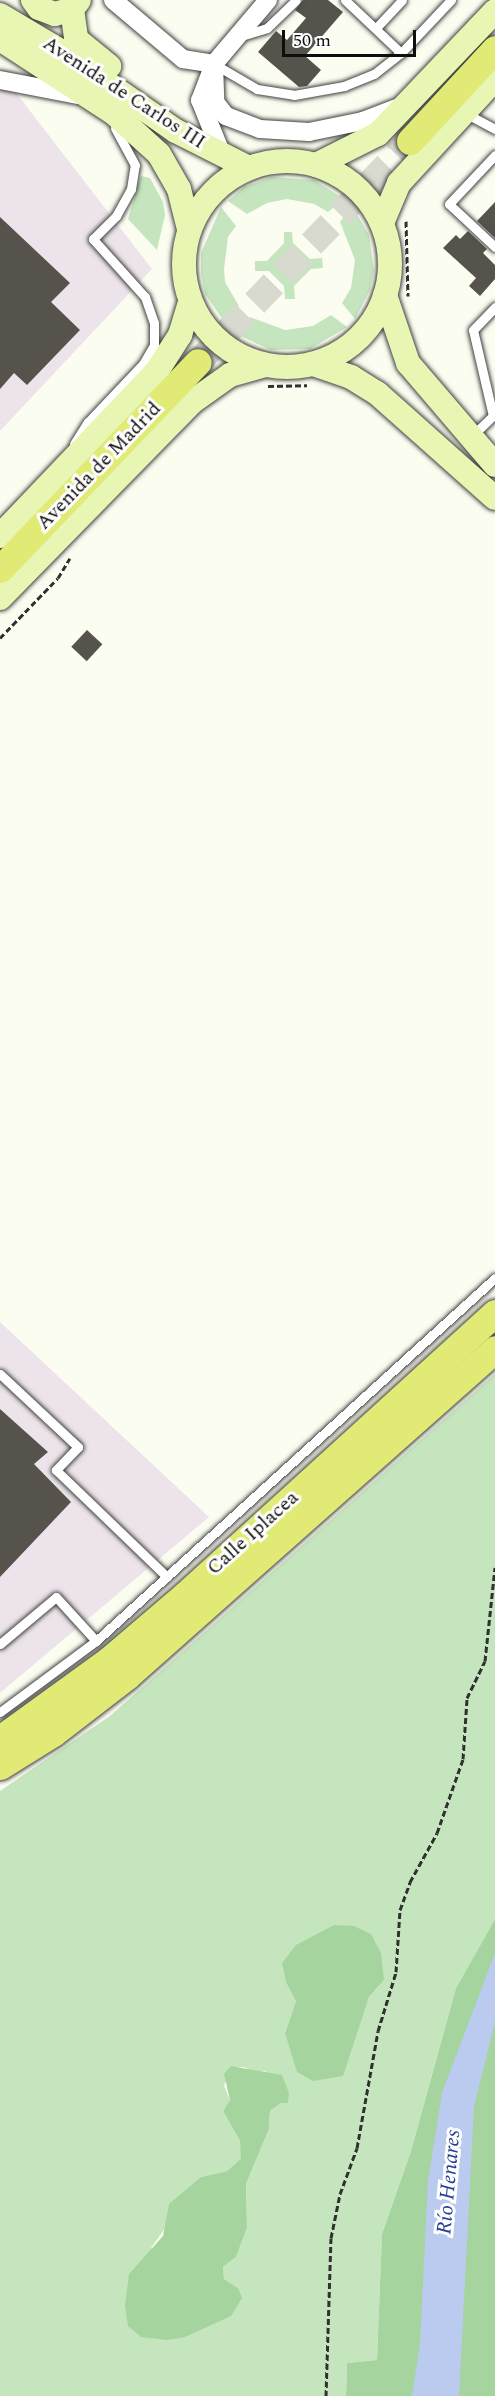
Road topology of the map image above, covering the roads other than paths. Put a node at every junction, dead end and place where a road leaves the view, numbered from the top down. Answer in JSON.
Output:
{"nodes":[{"id":1,"x":33,"y":0,"type":"edge"},
{"id":2,"x":113,"y":0,"type":"edge"},
{"id":3,"x":267,"y":0,"type":"edge"},
{"id":4,"x":296,"y":0,"type":"edge"},
{"id":5,"x":345,"y":0,"type":"edge"},
{"id":6,"x":402,"y":0,"type":"edge"},
{"id":7,"x":451,"y":0,"type":"edge"},
{"id":8,"x":75,"y":5,"type":"edge"},
{"id":9,"x":495,"y":11,"type":"edge"},
{"id":10,"x":0,"y":15,"type":"edge"},
{"id":11,"x":376,"y":28,"type":"junction"},
{"id":12,"x":236,"y":37,"type":"junction"},
{"id":13,"x":0,"y":39,"type":"edge"},
{"id":14,"x":495,"y":49,"type":"edge"},
{"id":15,"x":401,"y":53,"type":"junction"},
{"id":16,"x":214,"y":64,"type":"junction"},
{"id":17,"x":495,"y":79,"type":"edge"},
{"id":18,"x":0,"y":80,"type":"edge"},
{"id":19,"x":91,"y":98,"type":"junction"},
{"id":20,"x":406,"y":104,"type":"junction"},
{"id":21,"x":465,"y":113,"type":"junction"},
{"id":22,"x":156,"y":115,"type":"junction"},
{"id":23,"x":495,"y":129,"type":"edge"},
{"id":24,"x":410,"y":141,"type":"tunnel mouth"},
{"id":25,"x":222,"y":155,"type":"junction"},
{"id":26,"x":495,"y":155,"type":"edge"},
{"id":27,"x":316,"y":165,"type":"junction"},
{"id":28,"x":249,"y":168,"type":"junction"},
{"id":29,"x":382,"y":223,"type":"junction"},
{"id":30,"x":189,"y":229,"type":"junction"},
{"id":31,"x":495,"y":248,"type":"edge"},
{"id":32,"x":396,"y":299,"type":"junction"},
{"id":33,"x":190,"y":303,"type":"junction"},
{"id":34,"x":495,"y":307,"type":"edge"},
{"id":35,"x":198,"y":362,"type":"tunnel mouth"},
{"id":36,"x":260,"y":375,"type":"junction"},
{"id":37,"x":311,"y":375,"type":"junction"},
{"id":38,"x":470,"y":438,"type":"junction"},
{"id":39,"x":495,"y":465,"type":"edge"},
{"id":40,"x":44,"y":488,"type":"junction"},
{"id":41,"x":495,"y":498,"type":"edge"},
{"id":42,"x":76,"y":522,"type":"junction"},
{"id":43,"x":0,"y":536,"type":"edge"},
{"id":44,"x":0,"y":569,"type":"edge"},
{"id":45,"x":0,"y":597,"type":"edge"},
{"id":46,"x":0,"y":609,"type":"edge"},
{"id":47,"x":495,"y":1278,"type":"edge"},
{"id":48,"x":495,"y":1313,"type":"edge"},
{"id":49,"x":495,"y":1349,"type":"edge"},
{"id":50,"x":0,"y":1374,"type":"edge"},
{"id":51,"x":167,"y":1577,"type":"junction"},
{"id":52,"x":96,"y":1641,"type":"junction"},
{"id":53,"x":0,"y":1644,"type":"edge"},
{"id":54,"x":0,"y":1712,"type":"edge"},
{"id":55,"x":0,"y":1739,"type":"edge"},
{"id":56,"x":0,"y":1766,"type":"edge"}],
"edges":[{"from":1,"to":8,"type":"street"},
{"from":2,"to":16,"type":"street"},
{"from":3,"to":12,"type":"street"},
{"from":4,"to":12,"type":"lane"},
{"from":5,"to":11,"type":"lane"},
{"from":6,"to":11,"type":"lane"},
{"from":7,"to":15,"type":"lane"},
{"from":8,"to":22,"type":"street"},
{"from":9,"to":20,"type":"street"},
{"from":10,"to":22,"type":"street","name":"Avenida de Carlos III"},
{"from":11,"to":15,"type":"lane"},
{"from":12,"to":16,"type":"street"},
{"from":13,"to":19,"type":"street","name":"Avenida de Carlos III"},
{"from":14,"to":24,"type":"main road"},
{"from":15,"to":16,"type":"lane"},
{"from":16,"to":20,"type":"street"},
{"from":16,"to":25,"type":"street"},
{"from":17,"to":21,"type":"street"},
{"from":18,"to":19,"type":"street"},
{"from":19,"to":30,"type":"street","name":"Avenida de Carlos III"},
{"from":19,"to":40,"type":"lane"},
{"from":20,"to":27,"type":"street"},
{"from":21,"to":23,"type":"lane"},
{"from":21,"to":29,"type":"street"},
{"from":22,"to":25,"type":"street","name":"Avenida de Carlos III"},
{"from":25,"to":28,"type":"street","name":"Avenida de Carlos III"},
{"from":26,"to":31,"type":"lane"},
{"from":27,"to":28,"type":"street"},
{"from":27,"to":29,"type":"street"},
{"from":28,"to":30,"type":"street"},
{"from":29,"to":32,"type":"street"},
{"from":30,"to":33,"type":"street"},
{"from":32,"to":37,"type":"street"},
{"from":32,"to":38,"type":"street"},
{"from":33,"to":36,"type":"street"},
{"from":33,"to":40,"type":"street"},
{"from":34,"to":38,"type":"lane"},
{"from":35,"to":44,"type":"main road","name":"Avenida de Madrid"},
{"from":36,"to":37,"type":"street"},
{"from":36,"to":42,"type":"street"},
{"from":37,"to":41,"type":"street"},
{"from":38,"to":39,"type":"street"},
{"from":40,"to":43,"type":"street"},
{"from":42,"to":45,"type":"street"},
{"from":42,"to":46,"type":"lane"},
{"from":47,"to":51,"type":"lane"},
{"from":48,"to":55,"type":"main road","name":"Calle Iplacea"},
{"from":49,"to":56,"type":"main road","name":"Calle Iplacea"},
{"from":50,"to":51,"type":"lane"},
{"from":51,"to":52,"type":"lane"},
{"from":52,"to":53,"type":"lane"},
{"from":52,"to":54,"type":"lane"}]}
